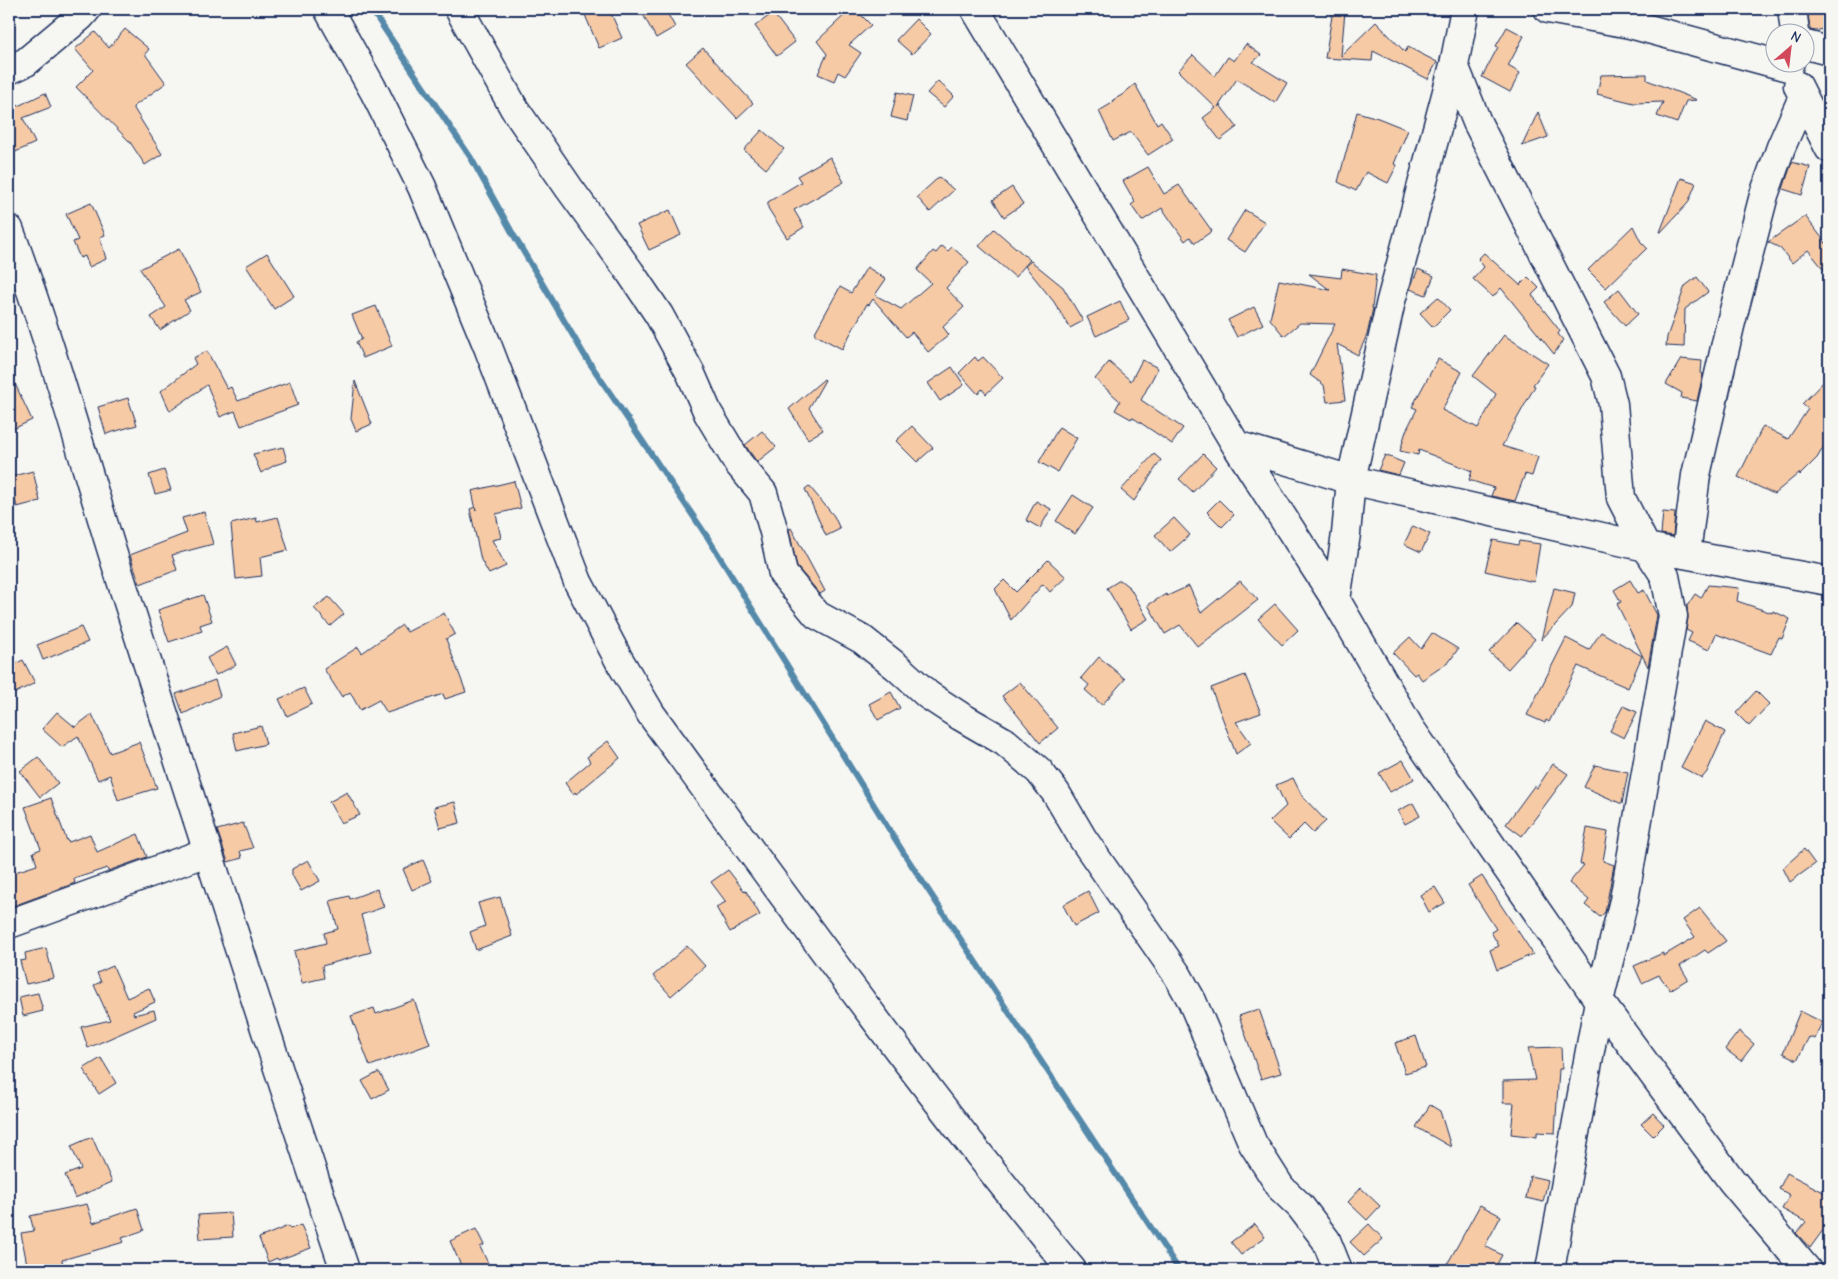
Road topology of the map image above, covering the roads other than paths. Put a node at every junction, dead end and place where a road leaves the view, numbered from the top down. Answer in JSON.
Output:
{"nodes":[{"id":1,"x":328,"y":9,"type":"edge"},
{"id":2,"x":459,"y":9,"type":"edge"},
{"id":3,"x":975,"y":9,"type":"edge"},
{"id":4,"x":1465,"y":9,"type":"edge"},
{"id":5,"x":1548,"y":9,"type":"edge"},
{"id":6,"x":1792,"y":9,"type":"edge"},
{"id":7,"x":78,"y":11,"type":"edge"},
{"id":8,"x":1794,"y":22,"type":"edge"},
{"id":9,"x":1816,"y":48,"type":"edge"},
{"id":10,"x":1829,"y":51,"type":"edge"},
{"id":11,"x":1766,"y":59,"type":"edge"},
{"id":12,"x":1454,"y":65,"type":"junction"},
{"id":13,"x":9,"y":70,"type":"edge"},
{"id":14,"x":1792,"y":72,"type":"edge"},
{"id":15,"x":1803,"y":97,"type":"junction"},
{"id":16,"x":1829,"y":148,"type":"edge"},
{"id":17,"x":9,"y":229,"type":"edge"},
{"id":18,"x":1236,"y":445,"type":"junction"},
{"id":19,"x":1351,"y":480,"type":"junction"},
{"id":20,"x":1646,"y":547,"type":"junction"},
{"id":21,"x":1686,"y":554,"type":"junction"},
{"id":22,"x":1829,"y":581,"type":"edge"},
{"id":23,"x":1336,"y":600,"type":"junction"},
{"id":24,"x":208,"y":852,"type":"junction"},
{"id":25,"x":9,"y":924,"type":"edge"},
{"id":26,"x":1599,"y":1001,"type":"junction"},
{"id":27,"x":345,"y":1270,"type":"edge"},
{"id":28,"x":1072,"y":1270,"type":"edge"},
{"id":29,"x":1338,"y":1270,"type":"edge"},
{"id":30,"x":1550,"y":1270,"type":"edge"},
{"id":31,"x":1807,"y":1270,"type":"edge"}],
"edges":[{"from":1,"to":28,"type":"street"},
{"from":2,"to":29,"type":"street"},
{"from":3,"to":18,"type":"street"},
{"from":4,"to":12,"type":"street"},
{"from":5,"to":11,"type":"street"},
{"from":6,"to":8,"type":"street"},
{"from":7,"to":13,"type":"street"},
{"from":9,"to":10,"type":"street"},
{"from":12,"to":19,"type":"street"},
{"from":12,"to":20,"type":"street"},
{"from":14,"to":15,"type":"street"},
{"from":15,"to":16,"type":"street"},
{"from":15,"to":21,"type":"street"},
{"from":17,"to":24,"type":"street"},
{"from":18,"to":19,"type":"street"},
{"from":18,"to":23,"type":"street"},
{"from":19,"to":20,"type":"street"},
{"from":19,"to":23,"type":"street"},
{"from":20,"to":21,"type":"street"},
{"from":20,"to":26,"type":"street"},
{"from":21,"to":22,"type":"street"},
{"from":23,"to":26,"type":"street"},
{"from":24,"to":25,"type":"street"},
{"from":24,"to":27,"type":"street"},
{"from":26,"to":30,"type":"street"},
{"from":26,"to":31,"type":"street"}]}
